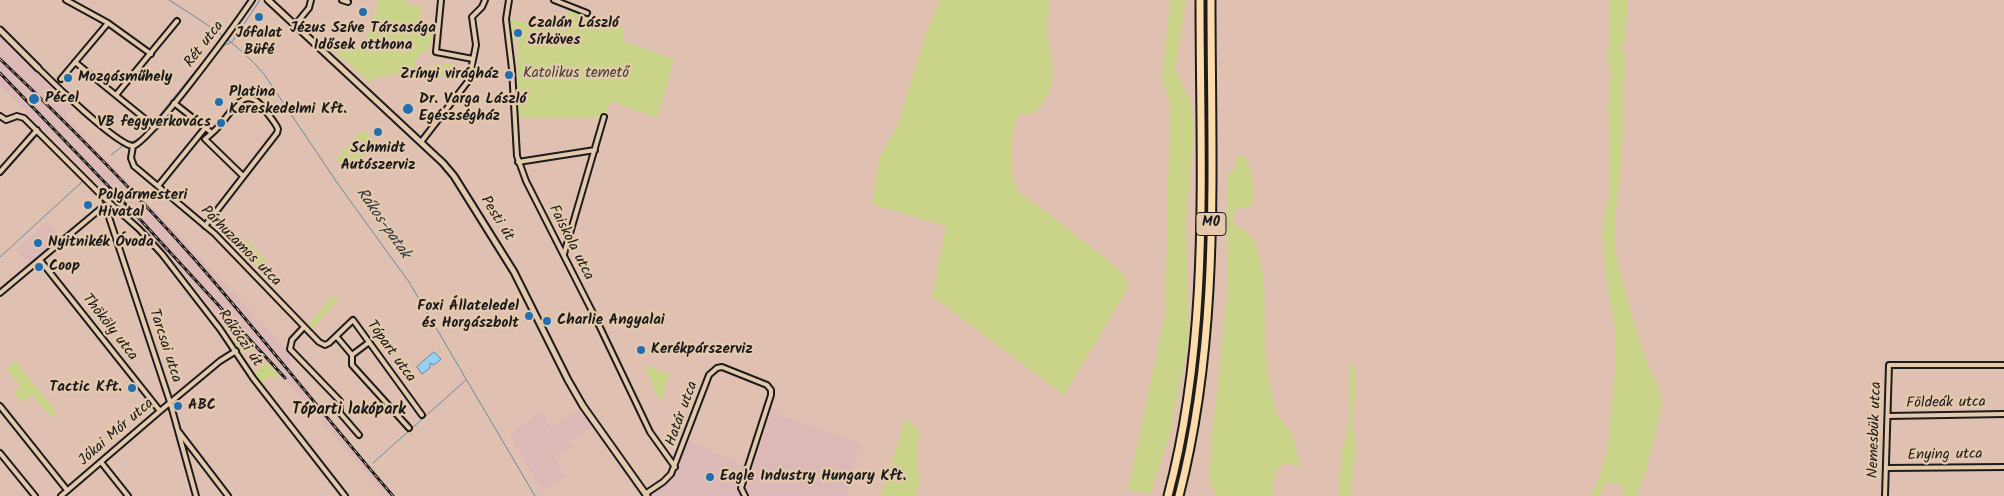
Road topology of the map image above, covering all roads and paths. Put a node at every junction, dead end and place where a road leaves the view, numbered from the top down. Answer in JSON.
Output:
{"nodes":[{"id":1,"x":66,"y":0,"type":"edge"},
{"id":2,"x":252,"y":0,"type":"edge"},
{"id":3,"x":268,"y":0,"type":"edge"},
{"id":4,"x":275,"y":0,"type":"edge"},
{"id":5,"x":311,"y":0,"type":"edge"},
{"id":6,"x":342,"y":0,"type":"edge"},
{"id":7,"x":441,"y":0,"type":"edge"},
{"id":8,"x":485,"y":0,"type":"edge"},
{"id":9,"x":509,"y":0,"type":"edge"},
{"id":10,"x":554,"y":0,"type":"edge"},
{"id":11,"x":1200,"y":0,"type":"edge"},
{"id":12,"x":1211,"y":0,"type":"edge"},
{"id":13,"x":348,"y":2,"type":"dead end"},
{"id":14,"x":278,"y":10,"type":"junction"},
{"id":15,"x":587,"y":13,"type":"dead end"},
{"id":16,"x":177,"y":21,"type":"dead end"},
{"id":17,"x":108,"y":23,"type":"junction"},
{"id":18,"x":295,"y":25,"type":"junction"},
{"id":19,"x":0,"y":30,"type":"edge"},
{"id":20,"x":150,"y":54,"type":"junction"},
{"id":21,"x":473,"y":59,"type":"junction"},
{"id":22,"x":75,"y":62,"type":"junction"},
{"id":23,"x":38,"y":68,"type":"joint"},
{"id":24,"x":61,"y":79,"type":"dead end"},
{"id":25,"x":116,"y":96,"type":"junction"},
{"id":26,"x":174,"y":103,"type":"junction"},
{"id":27,"x":0,"y":116,"type":"edge"},
{"id":28,"x":604,"y":117,"type":"dead end"},
{"id":29,"x":153,"y":125,"type":"junction"},
{"id":30,"x":205,"y":128,"type":"junction"},
{"id":31,"x":37,"y":130,"type":"junction"},
{"id":32,"x":212,"y":133,"type":"junction"},
{"id":33,"x":200,"y":135,"type":"junction"},
{"id":34,"x":205,"y":139,"type":"junction"},
{"id":35,"x":421,"y":142,"type":"junction"},
{"id":36,"x":133,"y":146,"type":"junction"},
{"id":37,"x":595,"y":150,"type":"junction"},
{"id":38,"x":518,"y":162,"type":"junction"},
{"id":39,"x":0,"y":172,"type":"edge"},
{"id":40,"x":243,"y":176,"type":"junction"},
{"id":41,"x":158,"y":186,"type":"junction"},
{"id":42,"x":106,"y":203,"type":"junction"},
{"id":43,"x":205,"y":226,"type":"junction"},
{"id":44,"x":564,"y":255,"type":"junction"},
{"id":45,"x":40,"y":260,"type":"junction"},
{"id":46,"x":0,"y":293,"type":"edge"},
{"id":47,"x":304,"y":327,"type":"junction"},
{"id":48,"x":336,"y":336,"type":"junction"},
{"id":49,"x":368,"y":343,"type":"junction"},
{"id":50,"x":236,"y":351,"type":"junction"},
{"id":51,"x":352,"y":355,"type":"junction"},
{"id":52,"x":2004,"y":365,"type":"edge"},
{"id":53,"x":170,"y":402,"type":"junction"},
{"id":54,"x":0,"y":406,"type":"edge"},
{"id":55,"x":160,"y":411,"type":"junction"},
{"id":56,"x":2004,"y":414,"type":"edge"},
{"id":57,"x":422,"y":415,"type":"dead end"},
{"id":58,"x":1888,"y":416,"type":"junction"},
{"id":59,"x":409,"y":428,"type":"dead end"},
{"id":60,"x":177,"y":429,"type":"junction"},
{"id":61,"x":359,"y":435,"type":"dead end"},
{"id":62,"x":0,"y":453,"type":"edge"},
{"id":63,"x":101,"y":462,"type":"junction"},
{"id":64,"x":675,"y":467,"type":"junction"},
{"id":65,"x":2004,"y":467,"type":"edge"},
{"id":66,"x":1886,"y":468,"type":"junction"},
{"id":67,"x":68,"y":490,"type":"junction"},
{"id":68,"x":646,"y":495,"type":"edge"},
{"id":69,"x":34,"y":496,"type":"edge"},
{"id":70,"x":61,"y":496,"type":"edge"},
{"id":71,"x":128,"y":496,"type":"edge"},
{"id":72,"x":196,"y":496,"type":"edge"},
{"id":73,"x":228,"y":496,"type":"edge"},
{"id":74,"x":345,"y":496,"type":"edge"},
{"id":75,"x":745,"y":496,"type":"edge"},
{"id":76,"x":1168,"y":496,"type":"edge"},
{"id":77,"x":1179,"y":496,"type":"edge"},
{"id":78,"x":1885,"y":496,"type":"edge"}],
"edges":[{"from":1,"to":17,"type":"street"},
{"from":2,"to":26,"type":"street","name":"Rét utca"},
{"from":3,"to":14,"type":"main road","name":"Pesti út"},
{"from":4,"to":14,"type":"street"},
{"from":5,"to":18,"type":"street"},
{"from":6,"to":13,"type":"street"},
{"from":7,"to":21,"type":"street"},
{"from":8,"to":21,"type":"street"},
{"from":9,"to":38,"type":"street","name":"Faiskola utca"},
{"from":10,"to":15,"type":"street"},
{"from":11,"to":76,"type":"highway","number":"M0"},
{"from":12,"to":77,"type":"highway","number":"M0"},
{"from":14,"to":18,"type":"main road","name":"Pesti út"},
{"from":16,"to":20,"type":"street"},
{"from":17,"to":20,"type":"street"},
{"from":17,"to":22,"type":"street"},
{"from":18,"to":35,"type":"main road","name":"Pesti út"},
{"from":19,"to":23,"type":"main road"},
{"from":20,"to":25,"type":"street"},
{"from":21,"to":35,"type":"street"},
{"from":22,"to":24,"type":"street"},
{"from":22,"to":25,"type":"street"},
{"from":23,"to":36,"type":"street"},
{"from":25,"to":29,"type":"street"},
{"from":26,"to":29,"type":"street","name":"Rét utca"},
{"from":26,"to":30,"type":"street"},
{"from":27,"to":31,"type":"street","name":"Rákóczi út"},
{"from":28,"to":37,"type":"street"},
{"from":29,"to":36,"type":"street","name":"Rét utca"},
{"from":30,"to":32,"type":"street"},
{"from":30,"to":33,"type":"street"},
{"from":31,"to":39,"type":"street"},
{"from":31,"to":42,"type":"street","name":"Rákóczi út"},
{"from":32,"to":34,"type":"street"},
{"from":32,"to":40,"type":"street"},
{"from":33,"to":34,"type":"street"},
{"from":33,"to":41,"type":"street"},
{"from":34,"to":40,"type":"street"},
{"from":35,"to":68,"type":"main road","name":"Pesti út"},
{"from":36,"to":41,"type":"street","name":"Párhuzamos utca"},
{"from":37,"to":38,"type":"street"},
{"from":37,"to":44,"type":"street"},
{"from":38,"to":44,"type":"street","name":"Faiskola utca"},
{"from":40,"to":43,"type":"street"},
{"from":41,"to":43,"type":"street","name":"Párhuzamos utca"},
{"from":42,"to":45,"type":"street"},
{"from":42,"to":50,"type":"street","name":"Rákóczi út"},
{"from":42,"to":53,"type":"street","name":"Tarcsai utca"},
{"from":43,"to":47,"type":"street","name":"Párhuzamos utca"},
{"from":44,"to":64,"type":"street","name":"Faiskola utca"},
{"from":45,"to":46,"type":"street"},
{"from":45,"to":55,"type":"street","name":"Thököly utca"},
{"from":47,"to":48,"type":"street"},
{"from":47,"to":61,"type":"street"},
{"from":48,"to":49,"type":"street","name":"Tópart utca"},
{"from":48,"to":51,"type":"street"},
{"from":49,"to":51,"type":"street"},
{"from":49,"to":57,"type":"street","name":"Tópart utca"},
{"from":50,"to":53,"type":"street","name":"Jókai Mór utca"},
{"from":50,"to":74,"type":"street","name":"Rákóczi út"},
{"from":51,"to":59,"type":"street"},
{"from":52,"to":58,"type":"street","name":"Nemesbük utca"},
{"from":53,"to":55,"type":"street","name":"Jókai Mór utca"},
{"from":53,"to":60,"type":"street","name":"Tarcsai utca"},
{"from":54,"to":67,"type":"street"},
{"from":55,"to":63,"type":"street","name":"Jókai Mór utca"},
{"from":56,"to":58,"type":"street","name":"Földeák utca"},
{"from":58,"to":66,"type":"street","name":"Nemesbük utca"},
{"from":60,"to":72,"type":"street","name":"Tarcsai utca"},
{"from":60,"to":73,"type":"street"},
{"from":62,"to":69,"type":"street"},
{"from":63,"to":67,"type":"street","name":"Jókai Mór utca"},
{"from":63,"to":71,"type":"street"},
{"from":64,"to":68,"type":"street","name":"Határ utca"},
{"from":64,"to":75,"type":"street","name":"Határ utca"},
{"from":65,"to":66,"type":"street","name":"Enying utca"},
{"from":66,"to":78,"type":"street","name":"Nemesbük utca"},
{"from":67,"to":70,"type":"street","name":"Jókai Mór utca"}]}
